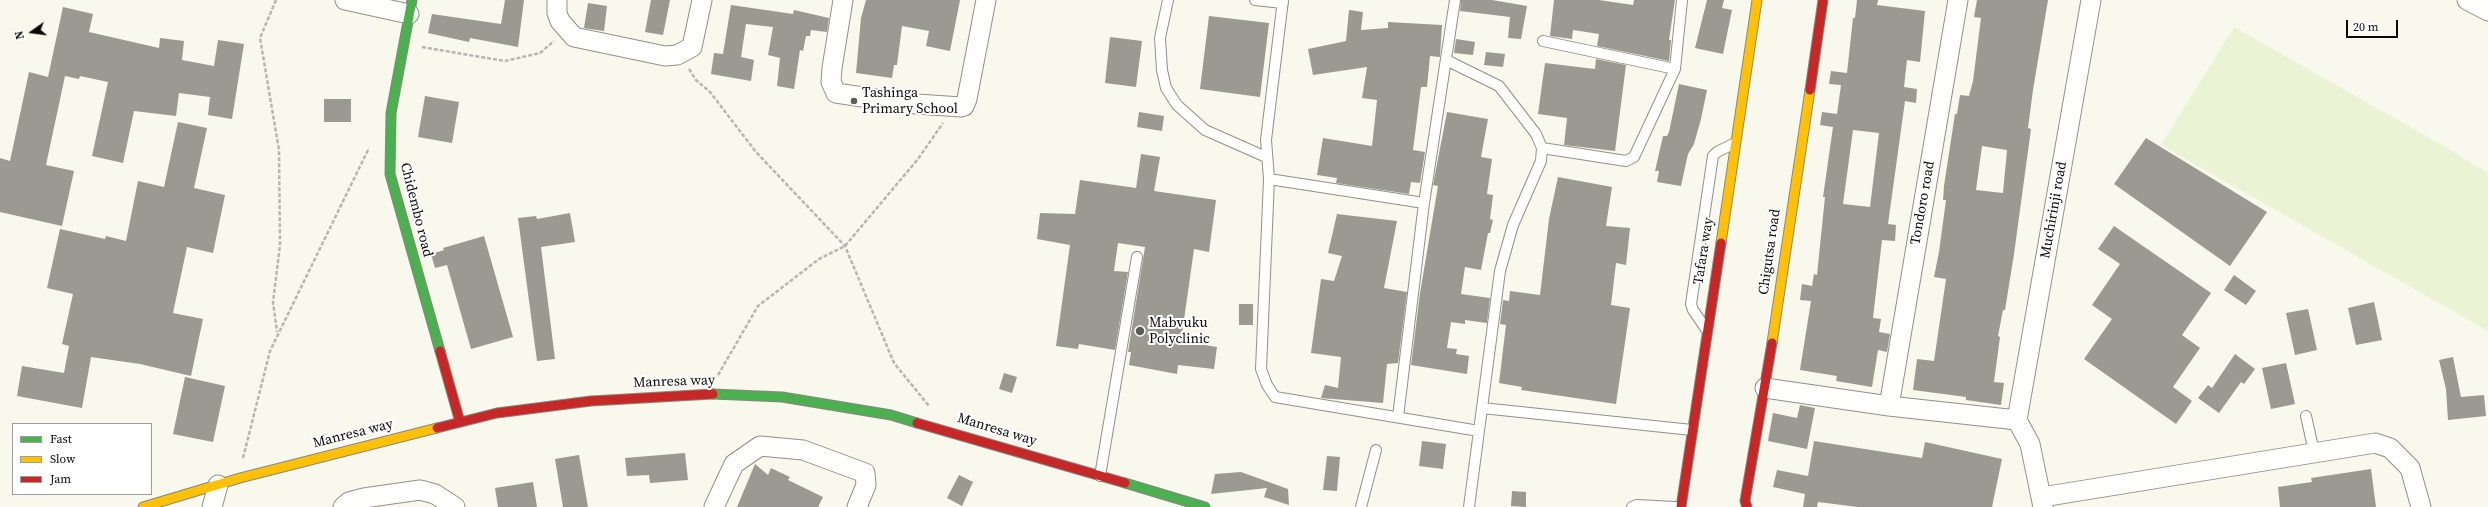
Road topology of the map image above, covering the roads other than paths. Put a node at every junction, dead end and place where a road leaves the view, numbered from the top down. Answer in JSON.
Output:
{"nodes":[{"id":1,"x":344,"y":0,"type":"edge"},
{"id":2,"x":557,"y":0,"type":"edge"},
{"id":3,"x":702,"y":0,"type":"edge"},
{"id":4,"x":843,"y":0,"type":"edge"},
{"id":5,"x":986,"y":0,"type":"edge"},
{"id":6,"x":1168,"y":0,"type":"edge"},
{"id":7,"x":1255,"y":0,"type":"edge"},
{"id":8,"x":1455,"y":0,"type":"edge"},
{"id":9,"x":1682,"y":0,"type":"edge"},
{"id":10,"x":1757,"y":0,"type":"edge"},
{"id":11,"x":1823,"y":0,"type":"edge"},
{"id":12,"x":1958,"y":0,"type":"edge"},
{"id":13,"x":2091,"y":0,"type":"edge"},
{"id":14,"x":2467,"y":0,"type":"edge"},
{"id":15,"x":1283,"y":2,"type":"edge"},
{"id":16,"x":410,"y":7,"type":"edge"},
{"id":17,"x":2488,"y":11,"type":"edge"},
{"id":18,"x":1543,"y":41,"type":"dead end"},
{"id":19,"x":1446,"y":60,"type":"junction"},
{"id":20,"x":1675,"y":69,"type":"junction"},
{"id":21,"x":1735,"y":143,"type":"junction"},
{"id":22,"x":1542,"y":148,"type":"junction"},
{"id":23,"x":1266,"y":157,"type":"junction"},
{"id":24,"x":1269,"y":179,"type":"junction"},
{"id":25,"x":1424,"y":203,"type":"junction"},
{"id":26,"x":1137,"y":257,"type":"dead end"},
{"id":27,"x":1706,"y":329,"type":"junction"},
{"id":28,"x":1765,"y":388,"type":"junction"},
{"id":29,"x":1889,"y":406,"type":"junction"},
{"id":30,"x":1482,"y":408,"type":"junction"},
{"id":31,"x":2306,"y":416,"type":"dead end"},
{"id":32,"x":1398,"y":418,"type":"junction"},
{"id":33,"x":2017,"y":420,"type":"junction"},
{"id":34,"x":460,"y":422,"type":"junction"},
{"id":35,"x":1692,"y":430,"type":"junction"},
{"id":36,"x":1479,"y":431,"type":"junction"},
{"id":37,"x":1376,"y":450,"type":"dead end"},
{"id":38,"x":2314,"y":452,"type":"junction"},
{"id":39,"x":1100,"y":476,"type":"junction"},
{"id":40,"x":218,"y":485,"type":"junction"},
{"id":41,"x":2042,"y":502,"type":"edge"},
{"id":42,"x":143,"y":507,"type":"edge"},
{"id":43,"x":212,"y":507,"type":"edge"},
{"id":44,"x":343,"y":507,"type":"edge"},
{"id":45,"x":455,"y":507,"type":"edge"},
{"id":46,"x":714,"y":507,"type":"edge"},
{"id":47,"x":857,"y":507,"type":"edge"},
{"id":48,"x":1205,"y":507,"type":"edge"},
{"id":49,"x":1361,"y":507,"type":"edge"},
{"id":50,"x":1469,"y":507,"type":"edge"},
{"id":51,"x":1632,"y":507,"type":"edge"},
{"id":52,"x":1675,"y":507,"type":"edge"},
{"id":53,"x":1681,"y":507,"type":"edge"},
{"id":54,"x":1747,"y":507,"type":"edge"},
{"id":55,"x":2421,"y":507,"type":"edge"}],
"edges":[{"from":1,"to":16,"type":"street"},
{"from":2,"to":3,"type":"street"},
{"from":4,"to":5,"type":"street"},
{"from":6,"to":23,"type":"lane"},
{"from":7,"to":15,"type":"lane"},
{"from":8,"to":19,"type":"lane"},
{"from":9,"to":20,"type":"lane"},
{"from":10,"to":21,"type":"street","name":"Tafara way"},
{"from":11,"to":28,"type":"street","name":"Chigutsa road"},
{"from":12,"to":29,"type":"street","name":"Tondoro road"},
{"from":13,"to":33,"type":"street","name":"Muchirinji road"},
{"from":14,"to":17,"type":"street"},
{"from":15,"to":23,"type":"lane"},
{"from":16,"to":34,"type":"street","name":"Chidembo road"},
{"from":18,"to":20,"type":"lane"},
{"from":19,"to":22,"type":"lane"},
{"from":19,"to":25,"type":"lane"},
{"from":20,"to":22,"type":"lane"},
{"from":21,"to":27,"type":"street","name":"Tafara way"},
{"from":21,"to":27,"type":"lane"},
{"from":22,"to":30,"type":"lane"},
{"from":23,"to":24,"type":"lane"},
{"from":24,"to":25,"type":"lane"},
{"from":24,"to":32,"type":"lane"},
{"from":25,"to":32,"type":"lane"},
{"from":26,"to":39,"type":"lane"},
{"from":27,"to":35,"type":"street","name":"Tafara way"},
{"from":28,"to":29,"type":"street"},
{"from":28,"to":54,"type":"street","name":"Chigutsa road"},
{"from":29,"to":33,"type":"street"},
{"from":30,"to":35,"type":"lane"},
{"from":30,"to":36,"type":"lane"},
{"from":31,"to":38,"type":"lane"},
{"from":32,"to":36,"type":"lane"},
{"from":33,"to":41,"type":"street"},
{"from":34,"to":39,"type":"street","name":"Manresa way"},
{"from":34,"to":40,"type":"street","name":"Manresa way"},
{"from":35,"to":53,"type":"street","name":"Tafara way"},
{"from":36,"to":50,"type":"lane"},
{"from":37,"to":49,"type":"lane"},
{"from":38,"to":41,"type":"street"},
{"from":38,"to":55,"type":"street"},
{"from":39,"to":48,"type":"street","name":"Manresa way"},
{"from":40,"to":42,"type":"street","name":"Manresa way"},
{"from":40,"to":43,"type":"street"},
{"from":44,"to":45,"type":"street"},
{"from":46,"to":47,"type":"street"},
{"from":51,"to":52,"type":"lane"}]}
